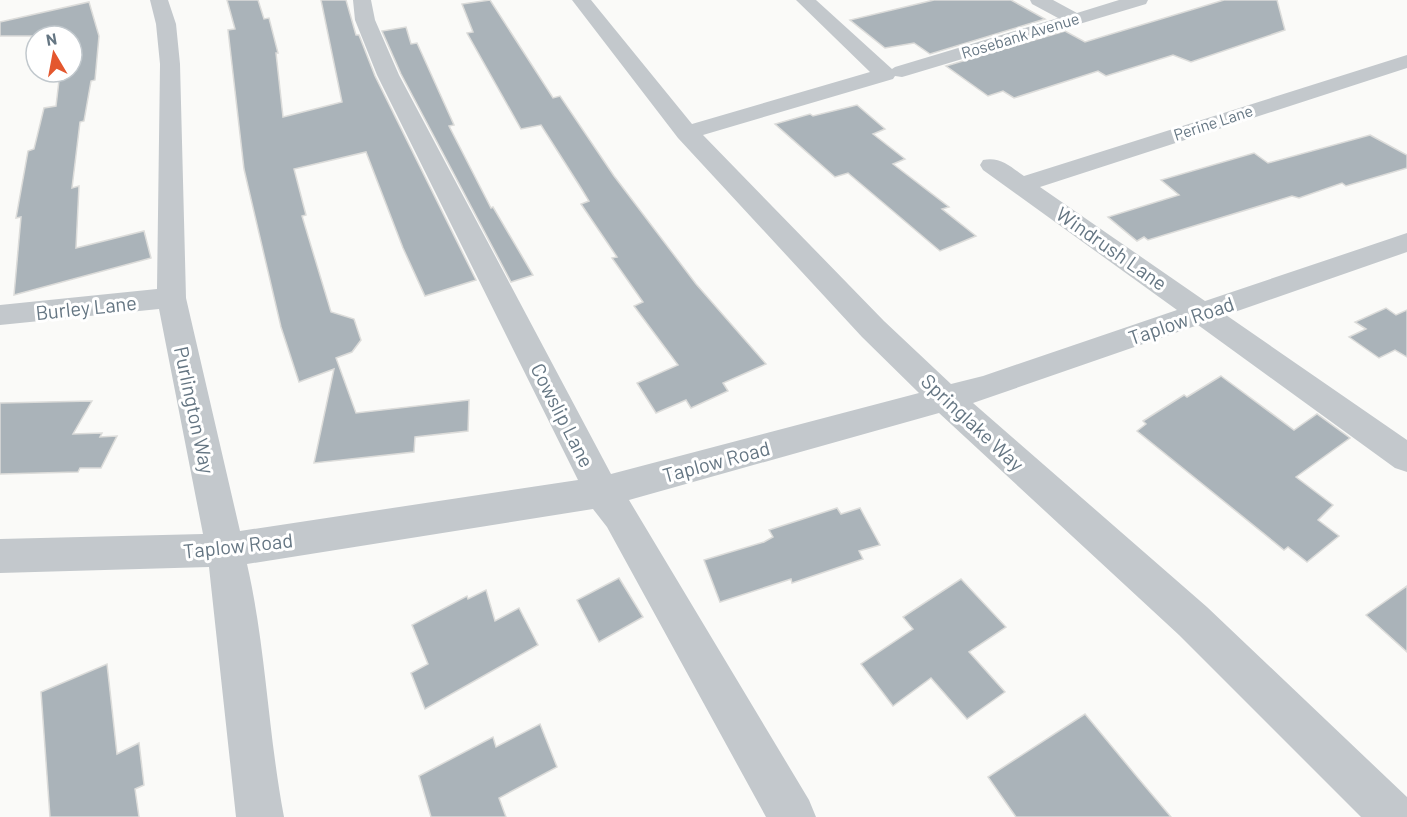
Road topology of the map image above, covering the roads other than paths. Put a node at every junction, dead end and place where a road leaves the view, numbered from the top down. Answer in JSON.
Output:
{"nodes":[{"id":1,"x":159,"y":0,"type":"edge"},
{"id":2,"x":362,"y":0,"type":"edge"},
{"id":3,"x":581,"y":0,"type":"edge"},
{"id":4,"x":805,"y":0,"type":"edge"},
{"id":5,"x":1039,"y":0,"type":"edge"},
{"id":6,"x":1139,"y":0,"type":"edge"},
{"id":7,"x":1074,"y":20,"type":"junction"},
{"id":8,"x":1407,"y":61,"type":"edge"},
{"id":9,"x":902,"y":71,"type":"dead end"},
{"id":10,"x":686,"y":133,"type":"junction"},
{"id":11,"x":993,"y":165,"type":"dead end"},
{"id":12,"x":1020,"y":184,"type":"junction"},
{"id":13,"x":1403,"y":248,"type":"edge"},
{"id":14,"x":171,"y":298,"type":"junction"},
{"id":15,"x":1203,"y":312,"type":"junction"},
{"id":16,"x":0,"y":315,"type":"edge"},
{"id":17,"x":946,"y":399,"type":"junction"},
{"id":18,"x":1407,"y":458,"type":"edge"},
{"id":19,"x":602,"y":492,"type":"junction"},
{"id":20,"x":226,"y":550,"type":"junction"},
{"id":21,"x":0,"y":556,"type":"edge"},
{"id":22,"x":260,"y":817,"type":"edge"},
{"id":23,"x":792,"y":817,"type":"edge"},
{"id":24,"x":1394,"y":817,"type":"edge"}],
"edges":[{"from":1,"to":14,"type":"street","name":"Purlington Way"},
{"from":2,"to":19,"type":"street","name":"Cowslip Lane"},
{"from":3,"to":10,"type":"street","name":"Springlake Way"},
{"from":4,"to":10,"type":"street"},
{"from":5,"to":7,"type":"street"},
{"from":6,"to":7,"type":"street","name":"Rosebank Avenue"},
{"from":7,"to":9,"type":"street","name":"Rosebank Avenue"},
{"from":8,"to":12,"type":"street","name":"Perine Lane"},
{"from":10,"to":17,"type":"street","name":"Springlake Way"},
{"from":11,"to":12,"type":"street","name":"Windrush Lane"},
{"from":12,"to":15,"type":"street","name":"Windrush Lane"},
{"from":13,"to":15,"type":"street","name":"Taplow Road"},
{"from":14,"to":16,"type":"street","name":"Burley Lane"},
{"from":14,"to":20,"type":"street","name":"Purlington Way"},
{"from":15,"to":17,"type":"street","name":"Taplow Road"},
{"from":15,"to":18,"type":"street","name":"Windrush Lane"},
{"from":17,"to":19,"type":"street","name":"Taplow Road"},
{"from":17,"to":24,"type":"street","name":"Springlake Way"},
{"from":19,"to":20,"type":"street","name":"Taplow Road"},
{"from":19,"to":23,"type":"street","name":"Cowslip Lane"},
{"from":20,"to":21,"type":"street","name":"Taplow Road"},
{"from":20,"to":22,"type":"street","name":"Purlington Way"}]}
